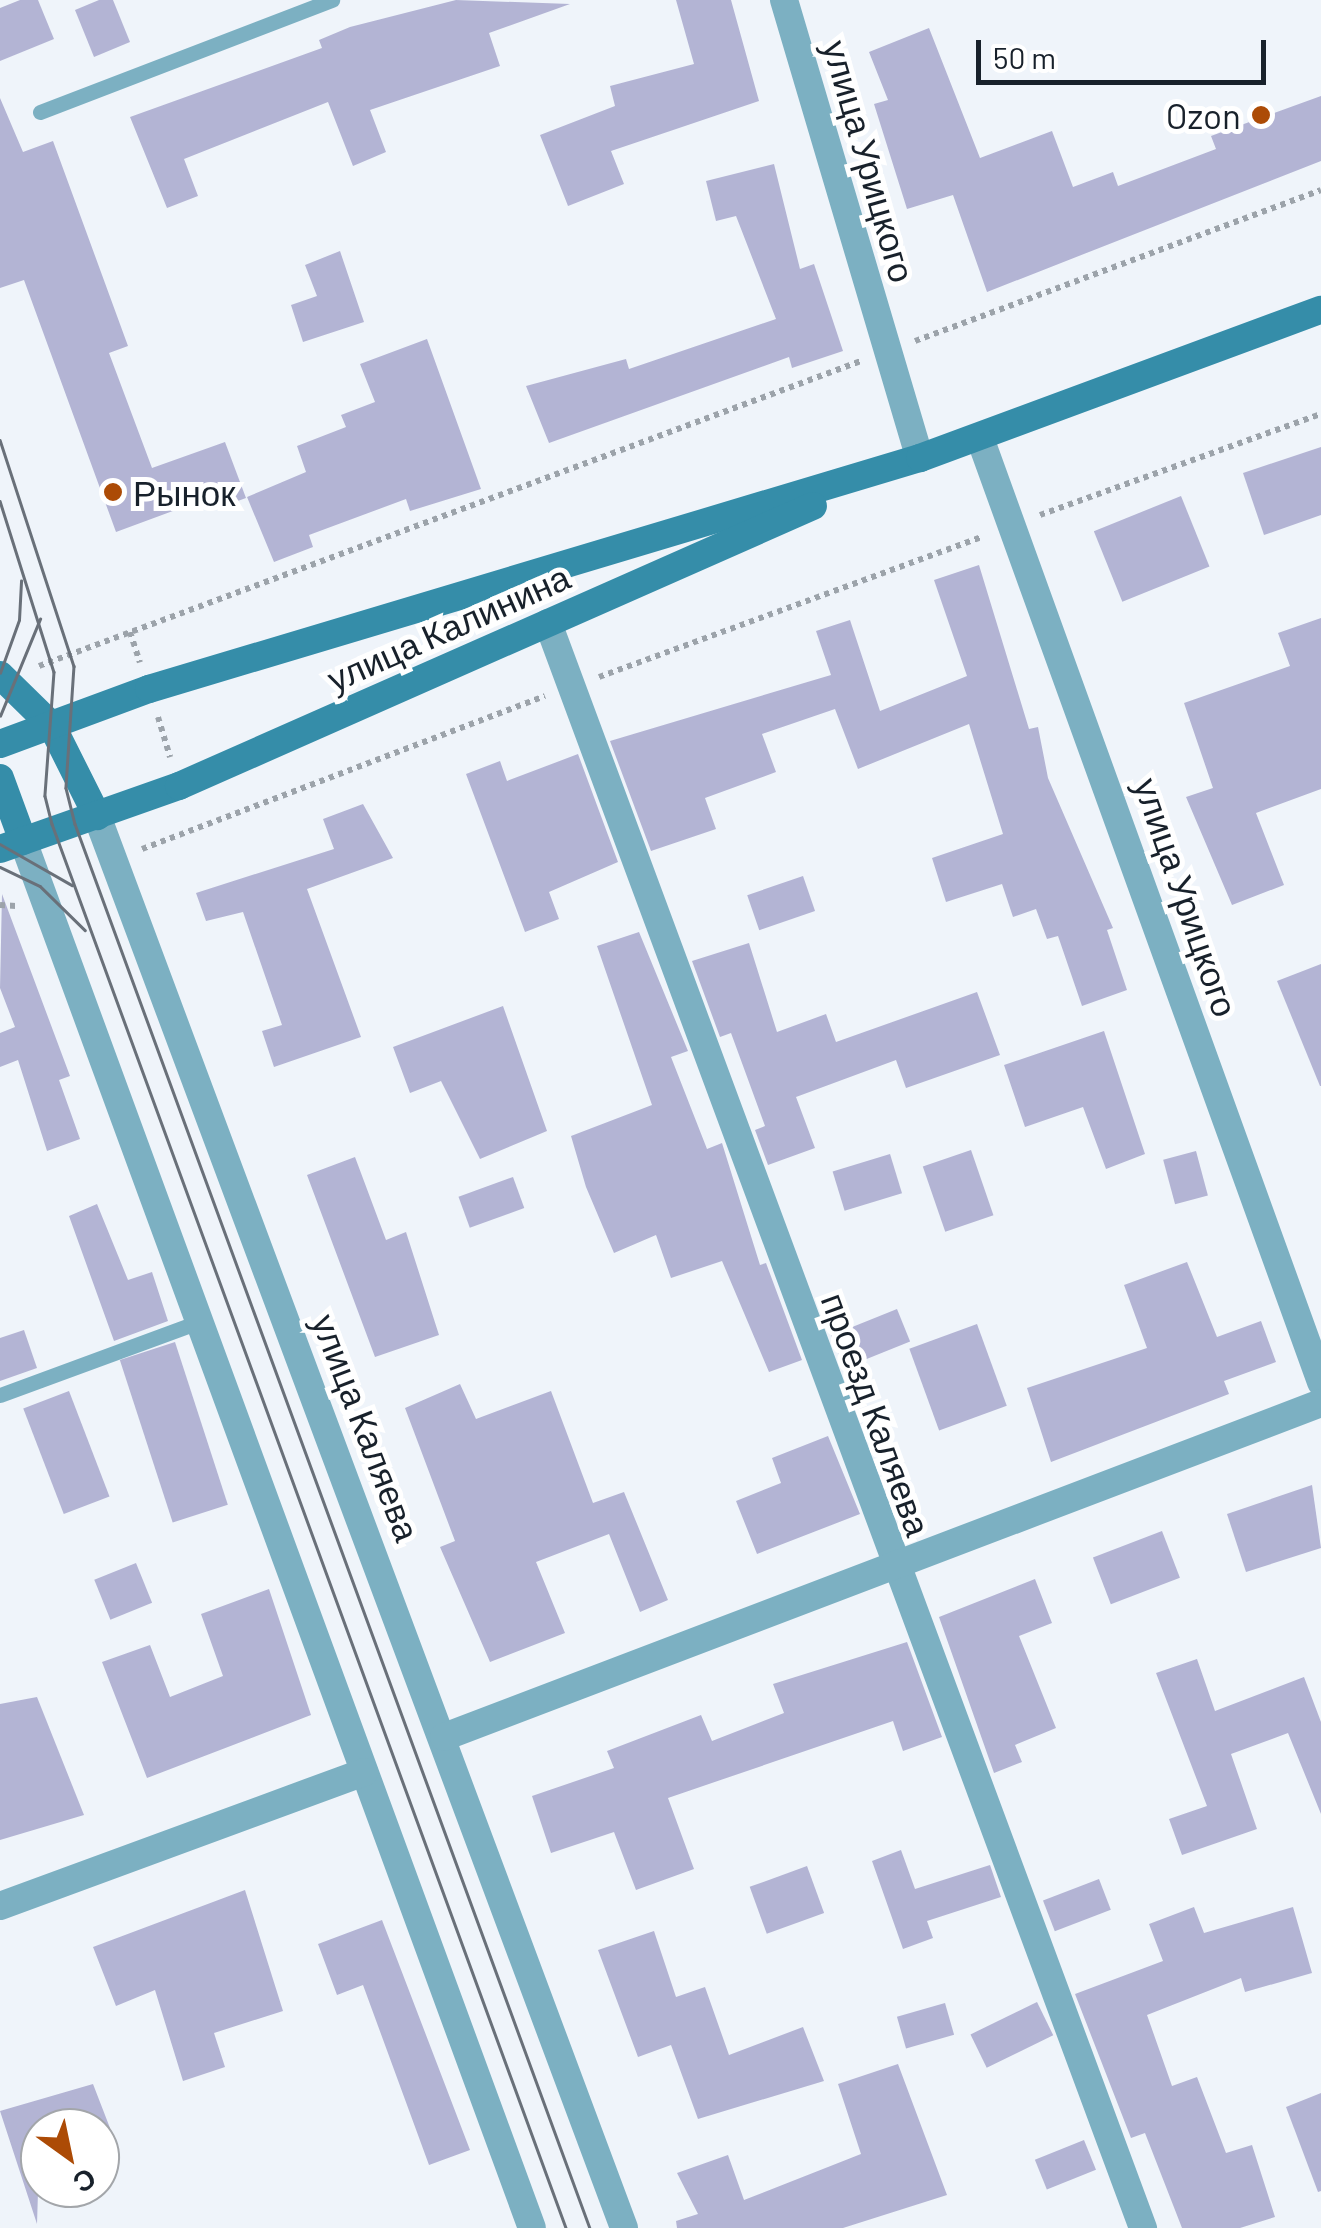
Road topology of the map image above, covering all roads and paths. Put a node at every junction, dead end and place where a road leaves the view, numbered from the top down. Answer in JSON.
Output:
{"nodes":[{"id":1,"x":332,"y":0,"type":"edge"},
{"id":2,"x":784,"y":0,"type":"edge"},
{"id":3,"x":40,"y":112,"type":"dead end"},
{"id":4,"x":1321,"y":190,"type":"edge"},
{"id":5,"x":1321,"y":310,"type":"edge"},
{"id":6,"x":887,"y":352,"type":"junction"},
{"id":7,"x":1321,"y":414,"type":"edge"},
{"id":8,"x":980,"y":438,"type":"junction"},
{"id":9,"x":920,"y":458,"type":"junction"},
{"id":10,"x":1011,"y":526,"type":"junction"},
{"id":11,"x":548,"y":623,"type":"junction"},
{"id":12,"x":130,"y":632,"type":"junction"},
{"id":13,"x":2,"y":677,"type":"edge"},
{"id":14,"x":571,"y":687,"type":"junction"},
{"id":15,"x":150,"y":689,"type":"junction"},
{"id":16,"x":52,"y":726,"type":"junction"},
{"id":17,"x":0,"y":744,"type":"edge"},
{"id":18,"x":0,"y":778,"type":"edge"},
{"id":19,"x":179,"y":786,"type":"junction"},
{"id":20,"x":96,"y":816,"type":"junction"},
{"id":21,"x":192,"y":825,"type":"junction"},
{"id":22,"x":12,"y":845,"type":"edge"},
{"id":23,"x":121,"y":881,"type":"junction"},
{"id":24,"x":0,"y":905,"type":"edge"},
{"id":25,"x":48,"y":907,"type":"junction"},
{"id":26,"x":198,"y":1322,"type":"junction"},
{"id":27,"x":1321,"y":1382,"type":"edge"},
{"id":28,"x":0,"y":1395,"type":"edge"},
{"id":29,"x":1321,"y":1402,"type":"edge"},
{"id":30,"x":892,"y":1566,"type":"junction"},
{"id":31,"x":444,"y":1737,"type":"junction"},
{"id":32,"x":364,"y":1772,"type":"junction"},
{"id":33,"x":0,"y":1906,"type":"edge"},
{"id":34,"x":532,"y":2228,"type":"edge"},
{"id":35,"x":624,"y":2228,"type":"edge"},
{"id":36,"x":1143,"y":2228,"type":"edge"}],
"edges":[{"from":1,"to":3,"type":"lane"},
{"from":2,"to":6,"type":"street","name":"улица Урицкого"},
{"from":4,"to":6,"type":"path"},
{"from":5,"to":8,"type":"main road","name":"улица Калинина"},
{"from":6,"to":9,"type":"street","name":"улица Урицкого"},
{"from":6,"to":12,"type":"path"},
{"from":7,"to":10,"type":"path"},
{"from":8,"to":9,"type":"main road","name":"улица Калинина"},
{"from":8,"to":10,"type":"street","name":"улица Урицкого"},
{"from":9,"to":11,"type":"main road","name":"улица Калинина"},
{"from":9,"to":15,"type":"main road","name":"улица Калинина"},
{"from":10,"to":14,"type":"path"},
{"from":10,"to":27,"type":"street","name":"улица Урицкого"},
{"from":11,"to":14,"type":"street","name":"проезд Каляева"},
{"from":11,"to":19,"type":"main road","name":"улица Калинина"},
{"from":12,"to":13,"type":"path"},
{"from":12,"to":15,"type":"path"},
{"from":13,"to":16,"type":"main road","name":"улица Каляева"},
{"from":14,"to":21,"type":"path"},
{"from":14,"to":30,"type":"street","name":"проезд Каляева"},
{"from":15,"to":16,"type":"main road","name":"улица Калинина"},
{"from":15,"to":19,"type":"path"},
{"from":16,"to":17,"type":"main road","name":"улица Калинина"},
{"from":16,"to":20,"type":"main road","name":"улица Каляева"},
{"from":18,"to":22,"type":"main road"},
{"from":19,"to":20,"type":"main road","name":"улица Калинина"},
{"from":19,"to":21,"type":"path"},
{"from":20,"to":22,"type":"main road","name":"улица Калинина"},
{"from":20,"to":23,"type":"street","name":"улица Каляева"},
{"from":21,"to":23,"type":"path"},
{"from":22,"to":25,"type":"street"},
{"from":23,"to":31,"type":"street","name":"улица Каляева"},
{"from":24,"to":25,"type":"path"},
{"from":25,"to":26,"type":"street"},
{"from":26,"to":28,"type":"lane"},
{"from":26,"to":32,"type":"street"},
{"from":29,"to":30,"type":"street"},
{"from":30,"to":31,"type":"street"},
{"from":30,"to":36,"type":"street","name":"проезд Каляева"},
{"from":31,"to":35,"type":"street","name":"улица Каляева"},
{"from":32,"to":33,"type":"street"},
{"from":32,"to":34,"type":"street"}]}
